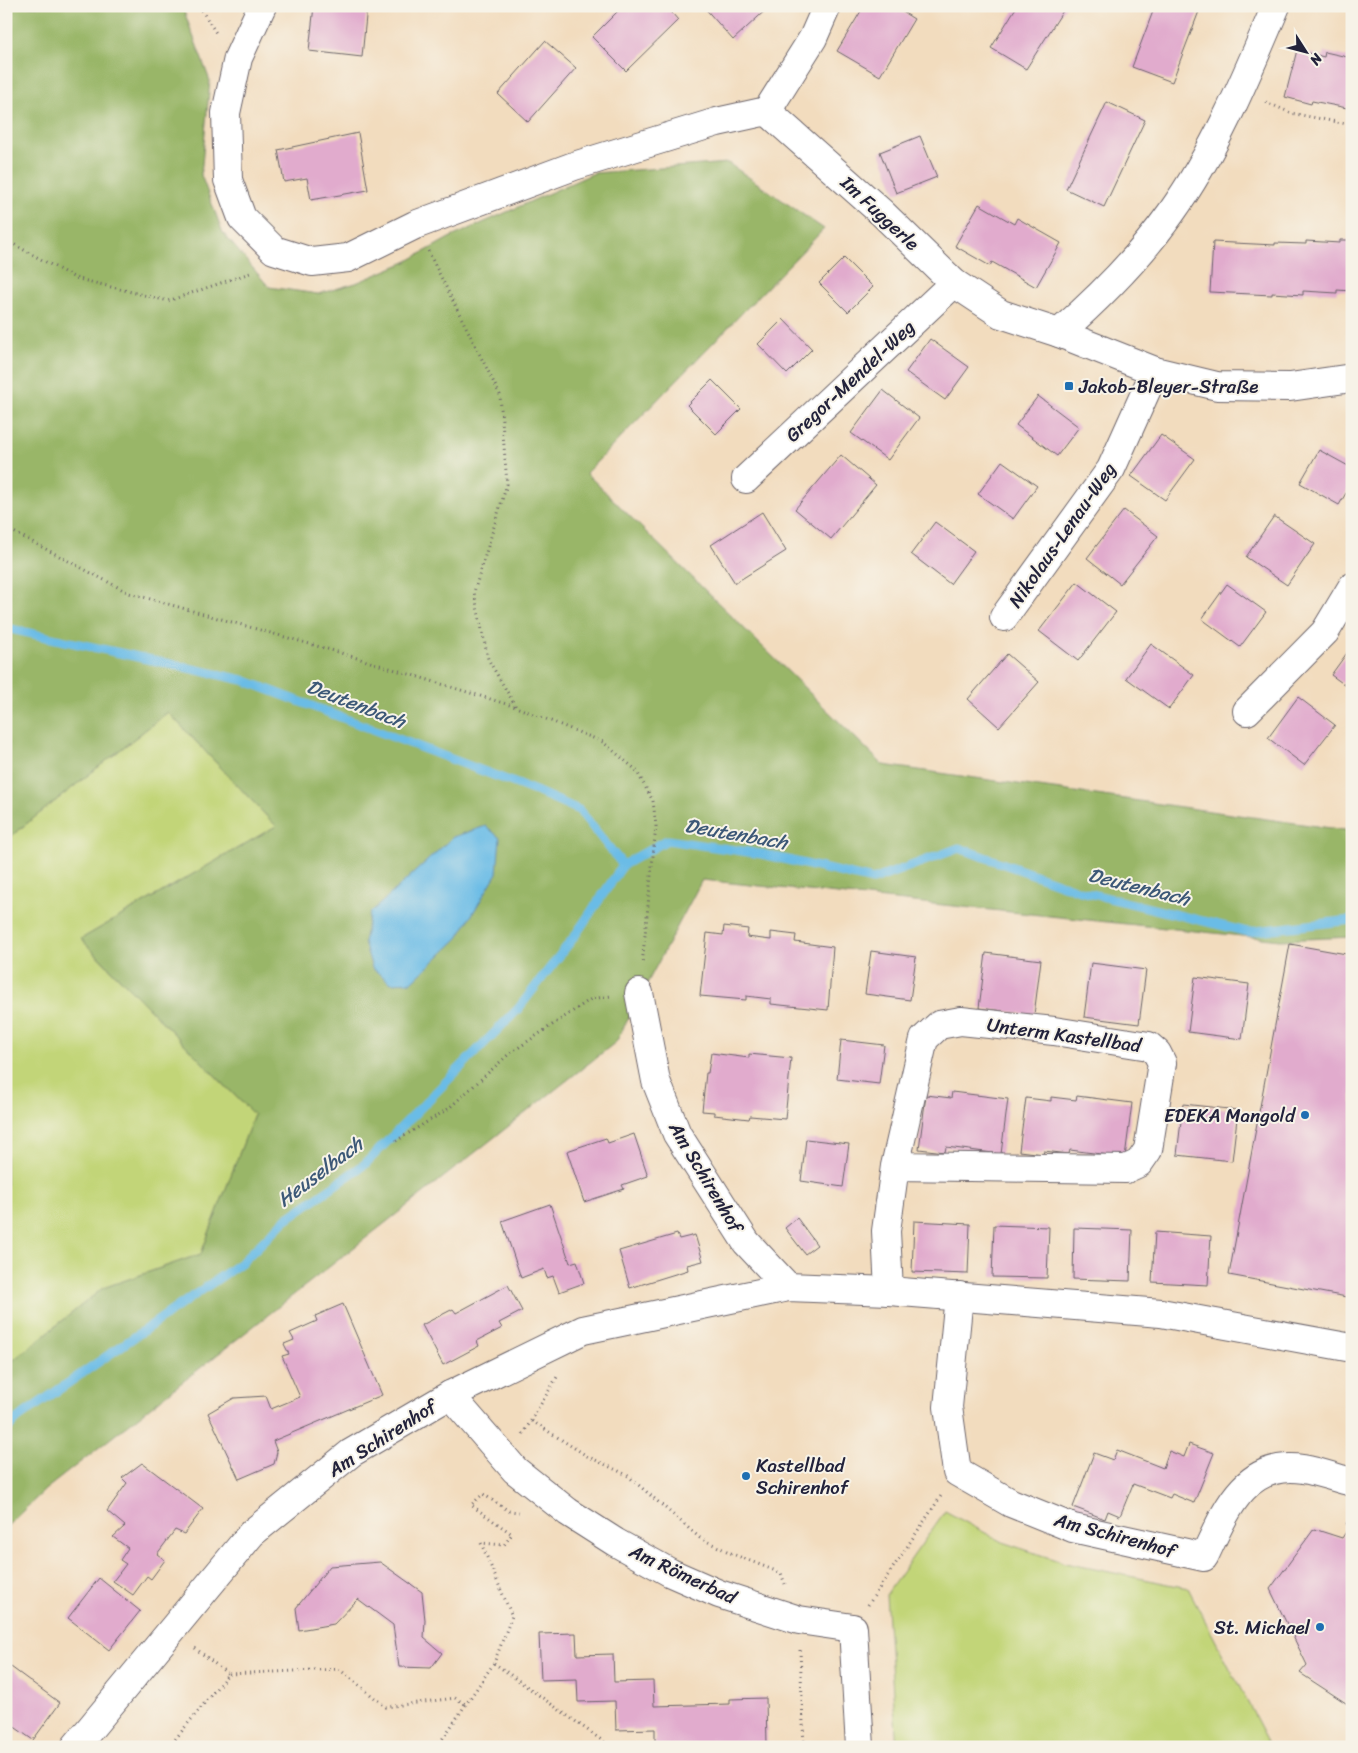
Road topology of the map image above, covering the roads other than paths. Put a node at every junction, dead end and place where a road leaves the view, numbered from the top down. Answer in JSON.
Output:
{"nodes":[{"id":1,"x":262,"y":6,"type":"edge"},
{"id":2,"x":827,"y":6,"type":"edge"},
{"id":3,"x":1276,"y":6,"type":"edge"},
{"id":4,"x":767,"y":111,"type":"junction"},
{"id":5,"x":954,"y":283,"type":"junction"},
{"id":6,"x":1059,"y":333,"type":"junction"},
{"id":7,"x":1155,"y":371,"type":"junction"},
{"id":8,"x":1352,"y":378,"type":"edge"},
{"id":9,"x":746,"y":478,"type":"dead end"},
{"id":10,"x":1352,"y":587,"type":"edge"},
{"id":11,"x":1004,"y":617,"type":"dead end"},
{"id":12,"x":1247,"y":711,"type":"dead end"},
{"id":13,"x":640,"y":993,"type":"road end"},
{"id":14,"x":895,"y":1166,"type":"junction"},
{"id":15,"x":788,"y":1287,"type":"junction"},
{"id":16,"x":889,"y":1290,"type":"junction"},
{"id":17,"x":959,"y":1296,"type":"junction"},
{"id":18,"x":1352,"y":1348,"type":"edge"},
{"id":19,"x":450,"y":1395,"type":"junction"},
{"id":20,"x":1352,"y":1482,"type":"edge"},
{"id":21,"x":75,"y":1747,"type":"edge"},
{"id":22,"x":860,"y":1747,"type":"edge"}],
"edges":[{"from":1,"to":4,"type":"street"},
{"from":2,"to":4,"type":"street"},
{"from":3,"to":6,"type":"street"},
{"from":4,"to":5,"type":"street","name":"Im Fuggerle"},
{"from":5,"to":6,"type":"street","name":"Im Fuggerle"},
{"from":5,"to":9,"type":"street","name":"Gregor-Mendel-Weg"},
{"from":6,"to":7,"type":"street","name":"Im Fuggerle"},
{"from":7,"to":8,"type":"street","name":"Im Fuggerle"},
{"from":7,"to":11,"type":"street","name":"Nikolaus-Lenau-Weg"},
{"from":10,"to":12,"type":"street"},
{"from":13,"to":15,"type":"street","name":"Am Schirenhof"},
{"from":14,"to":14,"type":"street","name":"Unterm Kastellbad"},
{"from":14,"to":16,"type":"street","name":"Unterm Kastellbad"},
{"from":15,"to":16,"type":"street","name":"Am Schirenhof"},
{"from":15,"to":19,"type":"street","name":"Am Schirenhof"},
{"from":16,"to":17,"type":"street","name":"Am Schirenhof"},
{"from":17,"to":18,"type":"street","name":"Am Schirenhof"},
{"from":17,"to":20,"type":"street","name":"Am Schirenhof"},
{"from":19,"to":21,"type":"street","name":"Am Schirenhof"},
{"from":19,"to":22,"type":"street","name":"Am Römerbad"}]}
